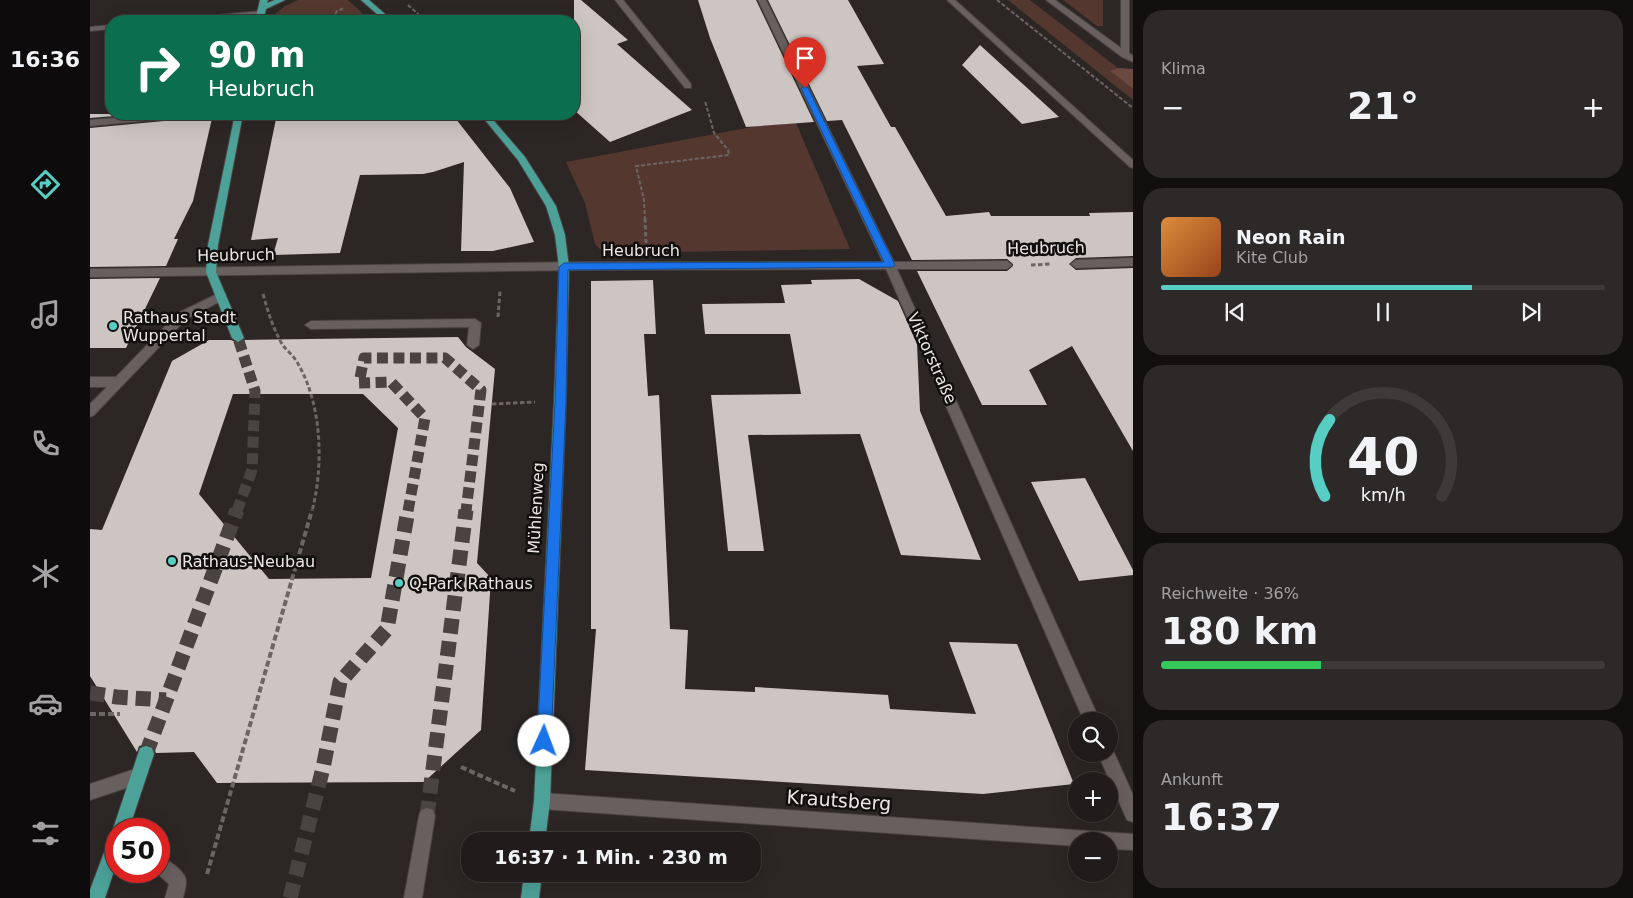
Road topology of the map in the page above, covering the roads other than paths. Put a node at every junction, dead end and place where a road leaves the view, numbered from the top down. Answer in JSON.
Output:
{"nodes":[{"id":1,"x":281,"y":0,"type":"edge"},
{"id":2,"x":365,"y":0,"type":"edge"},
{"id":3,"x":619,"y":0,"type":"edge"},
{"id":4,"x":762,"y":0,"type":"edge"},
{"id":5,"x":951,"y":0,"type":"edge"},
{"id":6,"x":1050,"y":0,"type":"edge"},
{"id":7,"x":1126,"y":0,"type":"edge"},
{"id":8,"x":262,"y":11,"type":"edge"},
{"id":9,"x":227,"y":15,"type":"edge"},
{"id":10,"x":382,"y":15,"type":"edge"},
{"id":11,"x":105,"y":28,"type":"edge"},
{"id":12,"x":90,"y":29,"type":"edge"},
{"id":13,"x":1124,"y":54,"type":"junction"},
{"id":14,"x":1133,"y":60,"type":"edge"},
{"id":15,"x":688,"y":86,"type":"road end"},
{"id":16,"x":122,"y":120,"type":"edge"},
{"id":17,"x":238,"y":120,"type":"edge"},
{"id":18,"x":489,"y":120,"type":"edge"},
{"id":19,"x":90,"y":123,"type":"edge"},
{"id":20,"x":1133,"y":165,"type":"edge"},
{"id":21,"x":1133,"y":262,"type":"edge"},
{"id":22,"x":1076,"y":264,"type":"road end"},
{"id":23,"x":890,"y":265,"type":"junction"},
{"id":24,"x":1006,"y":265,"type":"road end"},
{"id":25,"x":564,"y":267,"type":"junction"},
{"id":26,"x":211,"y":272,"type":"junction"},
{"id":27,"x":90,"y":273,"type":"edge"},
{"id":28,"x":221,"y":296,"type":"junction"},
{"id":29,"x":311,"y":324,"type":"dead end"},
{"id":30,"x":238,"y":338,"type":"tunnel mouth"},
{"id":31,"x":473,"y":345,"type":"dead end"},
{"id":32,"x":90,"y":382,"type":"edge"},
{"id":33,"x":118,"y":382,"type":"junction"},
{"id":34,"x":90,"y":412,"type":"edge"},
{"id":35,"x":1088,"y":712,"type":"edge"},
{"id":36,"x":146,"y":754,"type":"tunnel mouth"},
{"id":37,"x":1110,"y":762,"type":"edge"},
{"id":38,"x":138,"y":776,"type":"junction"},
{"id":39,"x":90,"y":792,"type":"edge"},
{"id":40,"x":542,"y":801,"type":"junction"},
{"id":41,"x":1133,"y":814,"type":"edge"},
{"id":42,"x":427,"y":816,"type":"tunnel mouth"},
{"id":43,"x":125,"y":818,"type":"edge"},
{"id":44,"x":538,"y":832,"type":"edge"},
{"id":45,"x":1133,"y":842,"type":"edge"},
{"id":46,"x":105,"y":873,"type":"edge"},
{"id":47,"x":532,"y":882,"type":"edge"},
{"id":48,"x":96,"y":898,"type":"edge"},
{"id":49,"x":413,"y":898,"type":"edge"},
{"id":50,"x":530,"y":898,"type":"edge"}],
"edges":[{"from":1,"to":8,"type":"main road"},
{"from":2,"to":10,"type":"main road"},
{"from":3,"to":15,"type":"street"},
{"from":4,"to":23,"type":"street","name":"Viktorstraße"},
{"from":5,"to":20,"type":"street"},
{"from":6,"to":13,"type":"street"},
{"from":7,"to":13,"type":"street"},
{"from":8,"to":9,"type":"street"},
{"from":11,"to":12,"type":"street"},
{"from":13,"to":14,"type":"street"},
{"from":16,"to":19,"type":"street"},
{"from":17,"to":26,"type":"main road"},
{"from":18,"to":25,"type":"main road","name":"Mühlenweg"},
{"from":21,"to":22,"type":"street","name":"Heubruch"},
{"from":23,"to":24,"type":"street","name":"Heubruch"},
{"from":23,"to":25,"type":"street","name":"Heubruch"},
{"from":23,"to":35,"type":"street","name":"Viktorstraße"},
{"from":25,"to":26,"type":"street","name":"Heubruch"},
{"from":25,"to":40,"type":"main road","name":"Mühlenweg"},
{"from":26,"to":27,"type":"street","name":"Heubruch"},
{"from":26,"to":28,"type":"main road"},
{"from":28,"to":30,"type":"main road"},
{"from":28,"to":33,"type":"street"},
{"from":29,"to":31,"type":"street"},
{"from":32,"to":33,"type":"street"},
{"from":33,"to":34,"type":"street"},
{"from":36,"to":38,"type":"main road"},
{"from":37,"to":41,"type":"street"},
{"from":38,"to":39,"type":"street"},
{"from":38,"to":43,"type":"main road"},
{"from":40,"to":44,"type":"main road","name":"Mühlenweg"},
{"from":40,"to":45,"type":"street","name":"Krautsberg"},
{"from":42,"to":49,"type":"street"},
{"from":46,"to":48,"type":"main road"},
{"from":47,"to":50,"type":"main road"}]}
